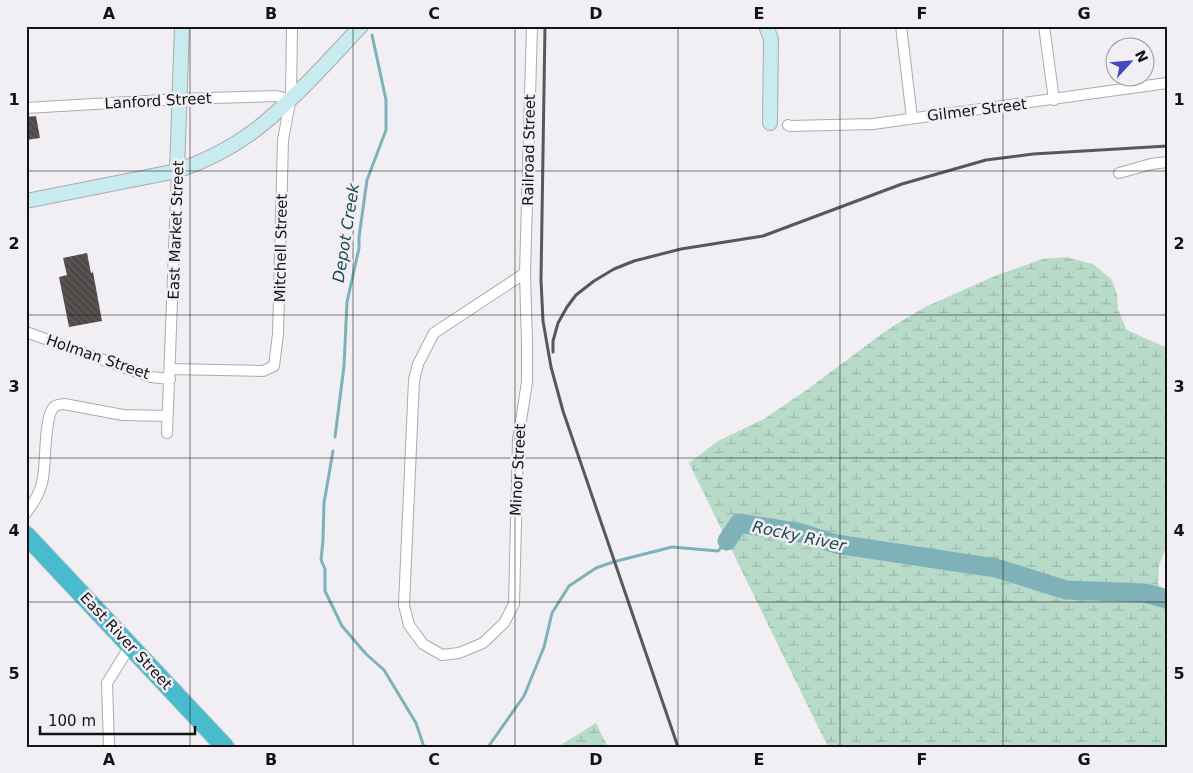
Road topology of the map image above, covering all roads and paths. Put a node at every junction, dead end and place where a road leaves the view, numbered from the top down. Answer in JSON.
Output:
{"nodes":[{"id":1,"x":182,"y":26,"type":"edge"},
{"id":2,"x":292,"y":26,"type":"edge"},
{"id":3,"x":362,"y":26,"type":"edge"},
{"id":4,"x":532,"y":26,"type":"edge"},
{"id":5,"x":766,"y":26,"type":"edge"},
{"id":6,"x":901,"y":26,"type":"edge"},
{"id":7,"x":1044,"y":26,"type":"edge"},
{"id":8,"x":1167,"y":84,"type":"edge"},
{"id":9,"x":180,"y":99,"type":"junction"},
{"id":10,"x":289,"y":99,"type":"junction"},
{"id":11,"x":1054,"y":100,"type":"junction"},
{"id":12,"x":26,"y":108,"type":"edge"},
{"id":13,"x":912,"y":118,"type":"junction"},
{"id":14,"x":770,"y":122,"type":"dead end"},
{"id":15,"x":788,"y":124,"type":"dead end"},
{"id":16,"x":1167,"y":162,"type":"edge"},
{"id":17,"x":177,"y":171,"type":"junction"},
{"id":18,"x":1120,"y":173,"type":"dead end"},
{"id":19,"x":26,"y":202,"type":"edge"},
{"id":20,"x":525,"y":273,"type":"junction"},
{"id":21,"x":26,"y":332,"type":"edge"},
{"id":22,"x":170,"y":374,"type":"junction"},
{"id":23,"x":167,"y":416,"type":"junction"},
{"id":24,"x":167,"y":434,"type":"dead end"},
{"id":25,"x":26,"y":513,"type":"edge"},
{"id":26,"x":26,"y":535,"type":"edge"},
{"id":27,"x":130,"y":646,"type":"junction"},
{"id":28,"x":109,"y":747,"type":"edge"},
{"id":29,"x":226,"y":747,"type":"edge"}],
"edges":[{"from":1,"to":9,"type":"main road","name":"East Market Street"},
{"from":2,"to":10,"type":"street","name":"Mitchell Street"},
{"from":3,"to":10,"type":"main road"},
{"from":4,"to":20,"type":"street","name":"Railroad Street"},
{"from":5,"to":14,"type":"main road"},
{"from":6,"to":13,"type":"street"},
{"from":7,"to":11,"type":"street"},
{"from":8,"to":11,"type":"street","name":"Gilmer Street"},
{"from":9,"to":10,"type":"street","name":"Lanford Street"},
{"from":9,"to":12,"type":"street","name":"Lanford Street"},
{"from":9,"to":17,"type":"main road","name":"East Market Street"},
{"from":10,"to":17,"type":"main road"},
{"from":10,"to":22,"type":"street","name":"Mitchell Street"},
{"from":11,"to":13,"type":"street","name":"Gilmer Street"},
{"from":13,"to":15,"type":"street","name":"Gilmer Street"},
{"from":16,"to":18,"type":"street"},
{"from":17,"to":19,"type":"main road"},
{"from":17,"to":22,"type":"street","name":"East Market Street"},
{"from":20,"to":20,"type":"street","name":"Minor Street"},
{"from":21,"to":22,"type":"street","name":"Holman Street"},
{"from":22,"to":23,"type":"street","name":"East Market Street"},
{"from":23,"to":24,"type":"street","name":"East Market Street"},
{"from":23,"to":25,"type":"street"},
{"from":26,"to":27,"type":"highway","name":"East River Street"},
{"from":27,"to":28,"type":"street"},
{"from":27,"to":29,"type":"highway","name":"East River Street"}]}
